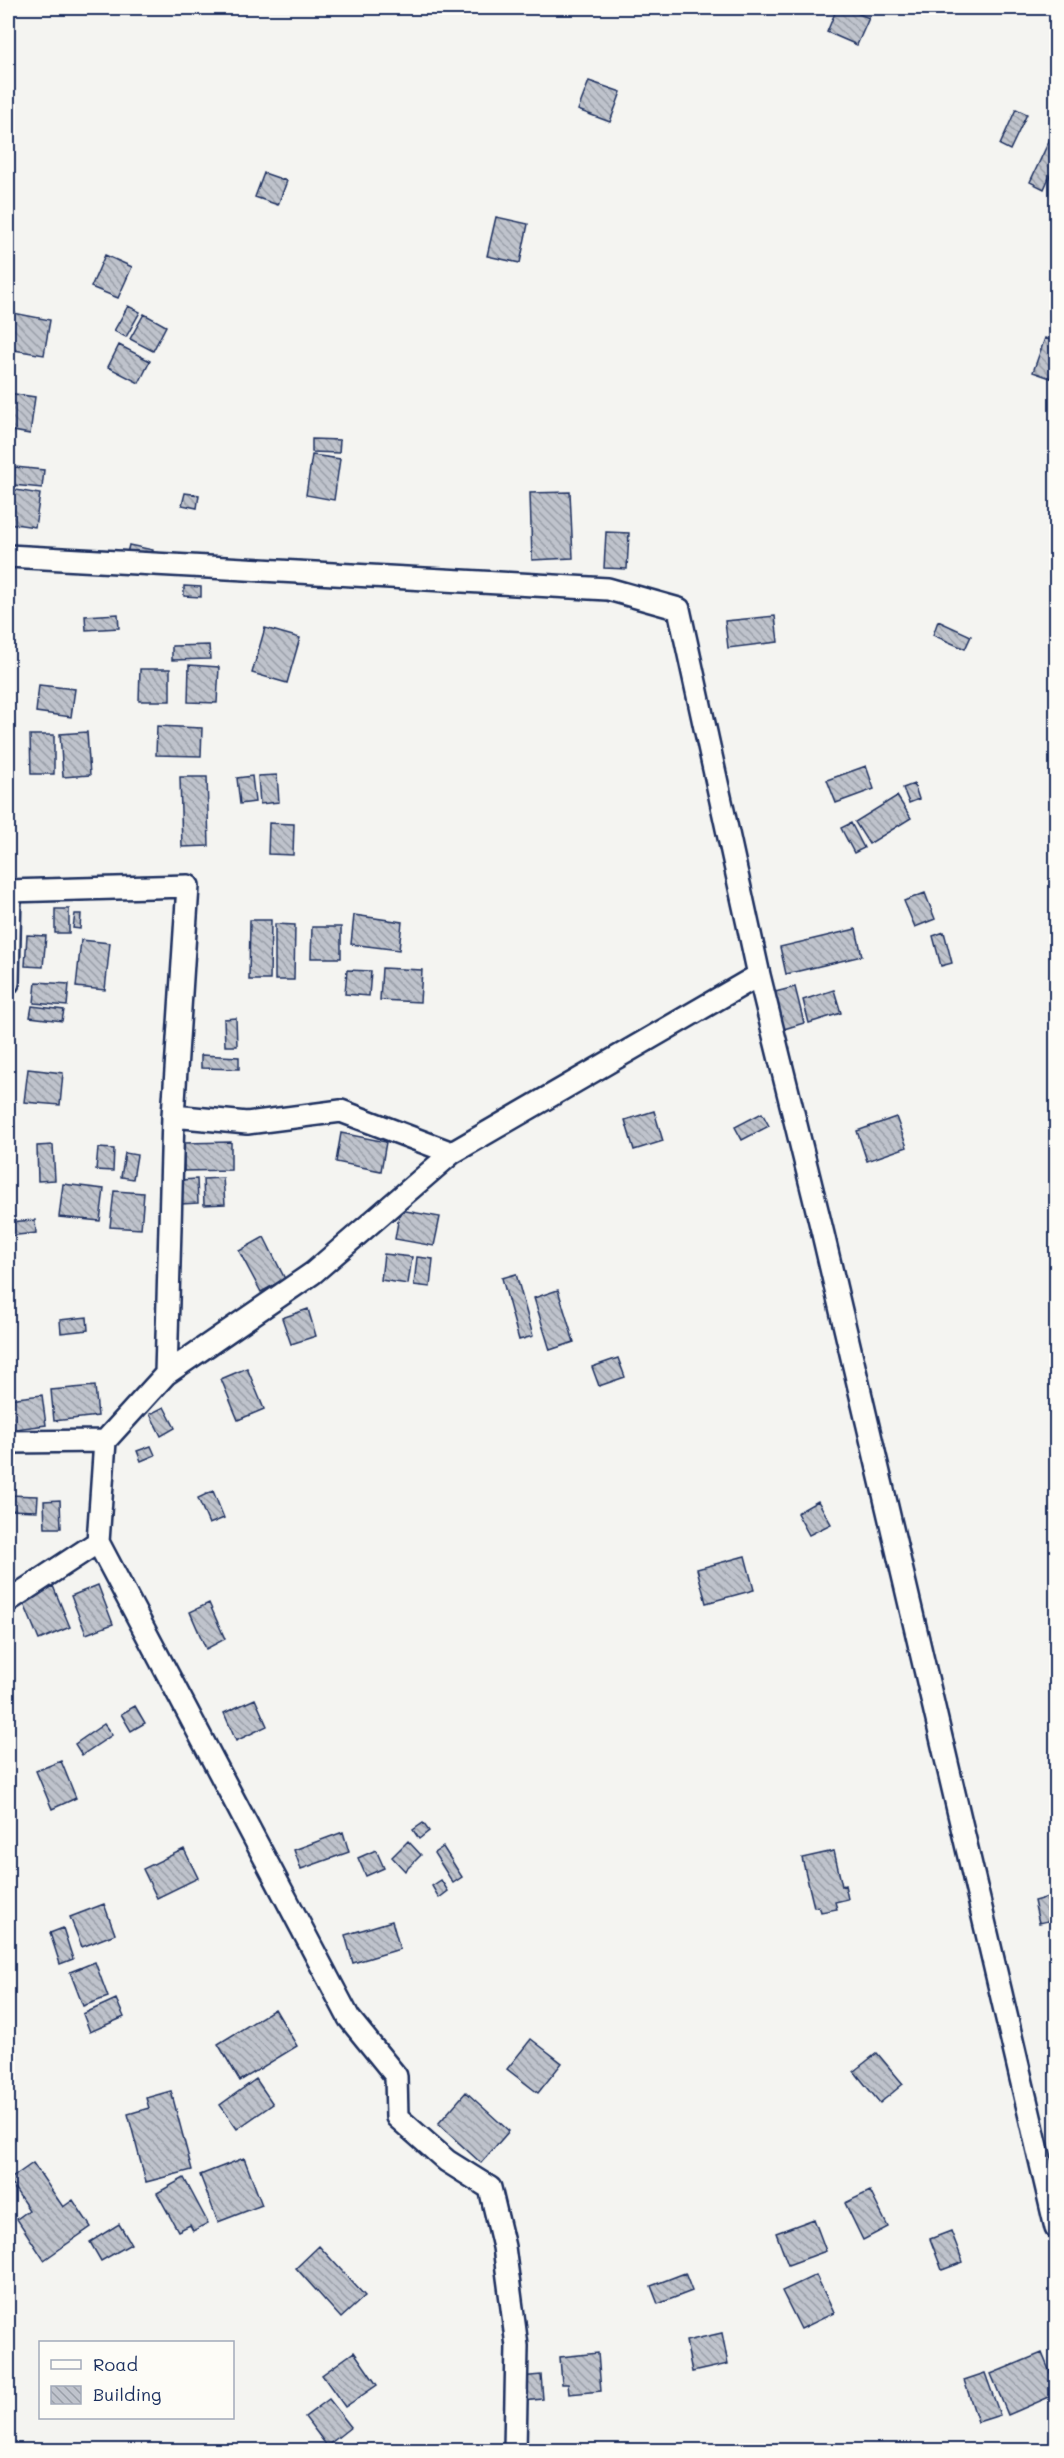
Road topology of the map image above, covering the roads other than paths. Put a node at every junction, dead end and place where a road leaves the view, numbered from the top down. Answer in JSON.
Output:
{"nodes":[{"id":1,"x":8,"y":556,"type":"edge"},
{"id":2,"x":9,"y":891,"type":"edge"},
{"id":3,"x":759,"y":975,"type":"junction"},
{"id":4,"x":8,"y":983,"type":"edge"},
{"id":5,"x":173,"y":1116,"type":"junction"},
{"id":6,"x":452,"y":1153,"type":"junction"},
{"id":7,"x":166,"y":1374,"type":"junction"},
{"id":8,"x":105,"y":1441,"type":"junction"},
{"id":9,"x":8,"y":1442,"type":"edge"},
{"id":10,"x":98,"y":1542,"type":"junction"},
{"id":11,"x":8,"y":1600,"type":"edge"},
{"id":12,"x":1056,"y":2228,"type":"edge"},
{"id":13,"x":515,"y":2451,"type":"edge"}],
"edges":[{"from":1,"to":3,"type":"street"},
{"from":2,"to":4,"type":"street"},
{"from":2,"to":5,"type":"street"},
{"from":3,"to":6,"type":"street"},
{"from":3,"to":12,"type":"street"},
{"from":5,"to":6,"type":"street"},
{"from":5,"to":7,"type":"street"},
{"from":6,"to":7,"type":"street"},
{"from":7,"to":8,"type":"street"},
{"from":8,"to":9,"type":"street"},
{"from":8,"to":10,"type":"street"},
{"from":10,"to":11,"type":"street"},
{"from":10,"to":13,"type":"street"}]}
